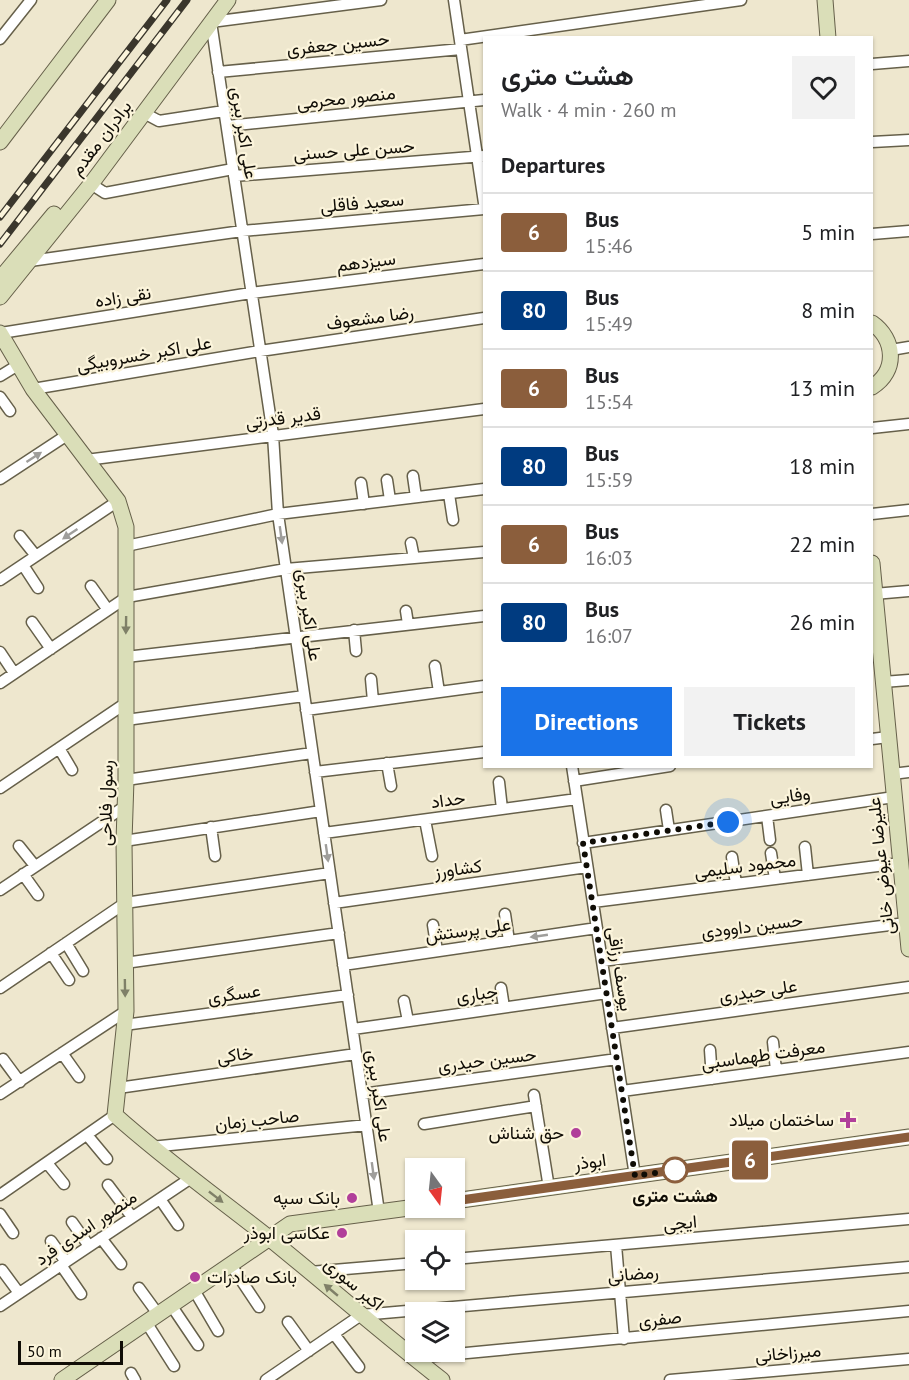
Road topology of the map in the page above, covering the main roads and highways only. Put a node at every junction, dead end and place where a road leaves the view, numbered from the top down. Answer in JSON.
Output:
{"nodes":[{"id":1,"x":108,"y":0,"type":"edge"},
{"id":2,"x":219,"y":0,"type":"edge"},
{"id":3,"x":228,"y":0,"type":"edge"},
{"id":4,"x":825,"y":0,"type":"edge"},
{"id":5,"x":208,"y":20,"type":"junction"},
{"id":6,"x":828,"y":36,"type":"edge"},
{"id":7,"x":0,"y":142,"type":"edge"},
{"id":8,"x":25,"y":258,"type":"junction"},
{"id":9,"x":0,"y":279,"type":"edge"},
{"id":10,"x":0,"y":297,"type":"edge"},
{"id":11,"x":873,"y":324,"type":"edge"},
{"id":12,"x":0,"y":333,"type":"edge"},
{"id":13,"x":873,"y":386,"type":"edge"},
{"id":14,"x":873,"y":578,"type":"edge"},
{"id":15,"x":874,"y":620,"type":"edge"},
{"id":16,"x":879,"y":674,"type":"edge"},
{"id":17,"x":903,"y":855,"type":"edge"},
{"id":18,"x":908,"y":935,"type":"edge"},
{"id":19,"x":909,"y":1137,"type":"edge"},
{"id":20,"x":465,"y":1199,"type":"edge"},
{"id":21,"x":405,"y":1208,"type":"edge"},
{"id":22,"x":269,"y":1238,"type":"junction"},
{"id":23,"x":62,"y":1380,"type":"edge"},
{"id":24,"x":442,"y":1380,"type":"edge"}],
"edges":[{"from":1,"to":7,"type":"main road"},
{"from":2,"to":5,"type":"main road","name":"برادران مقدم"},
{"from":3,"to":5,"type":"main road","name":"برادران مقدم"},
{"from":4,"to":6,"type":"main road"},
{"from":5,"to":8,"type":"main road","name":"برادران مقدم"},
{"from":8,"to":9,"type":"main road","name":"برادران مقدم"},
{"from":8,"to":10,"type":"main road","name":"برادران مقدم"},
{"from":11,"to":13,"type":"main road"},
{"from":12,"to":22,"type":"main road","name":"رسول فلاحی","one_way":true},
{"from":14,"to":15,"type":"main road","name":"علیرضا عیوض خانی"},
{"from":15,"to":16,"type":"main road","name":"علیرضا عیوض خانی"},
{"from":16,"to":17,"type":"main road","name":"علیرضا عیوض خانی"},
{"from":17,"to":18,"type":"main road","name":"علیرضا عیوض خانی"},
{"from":19,"to":20,"type":"main road","name":"ابوذر"},
{"from":21,"to":22,"type":"main road"},
{"from":22,"to":23,"type":"main road"},
{"from":24,"to":22,"type":"main road","name":"اکبر سوری","one_way":true}]}
